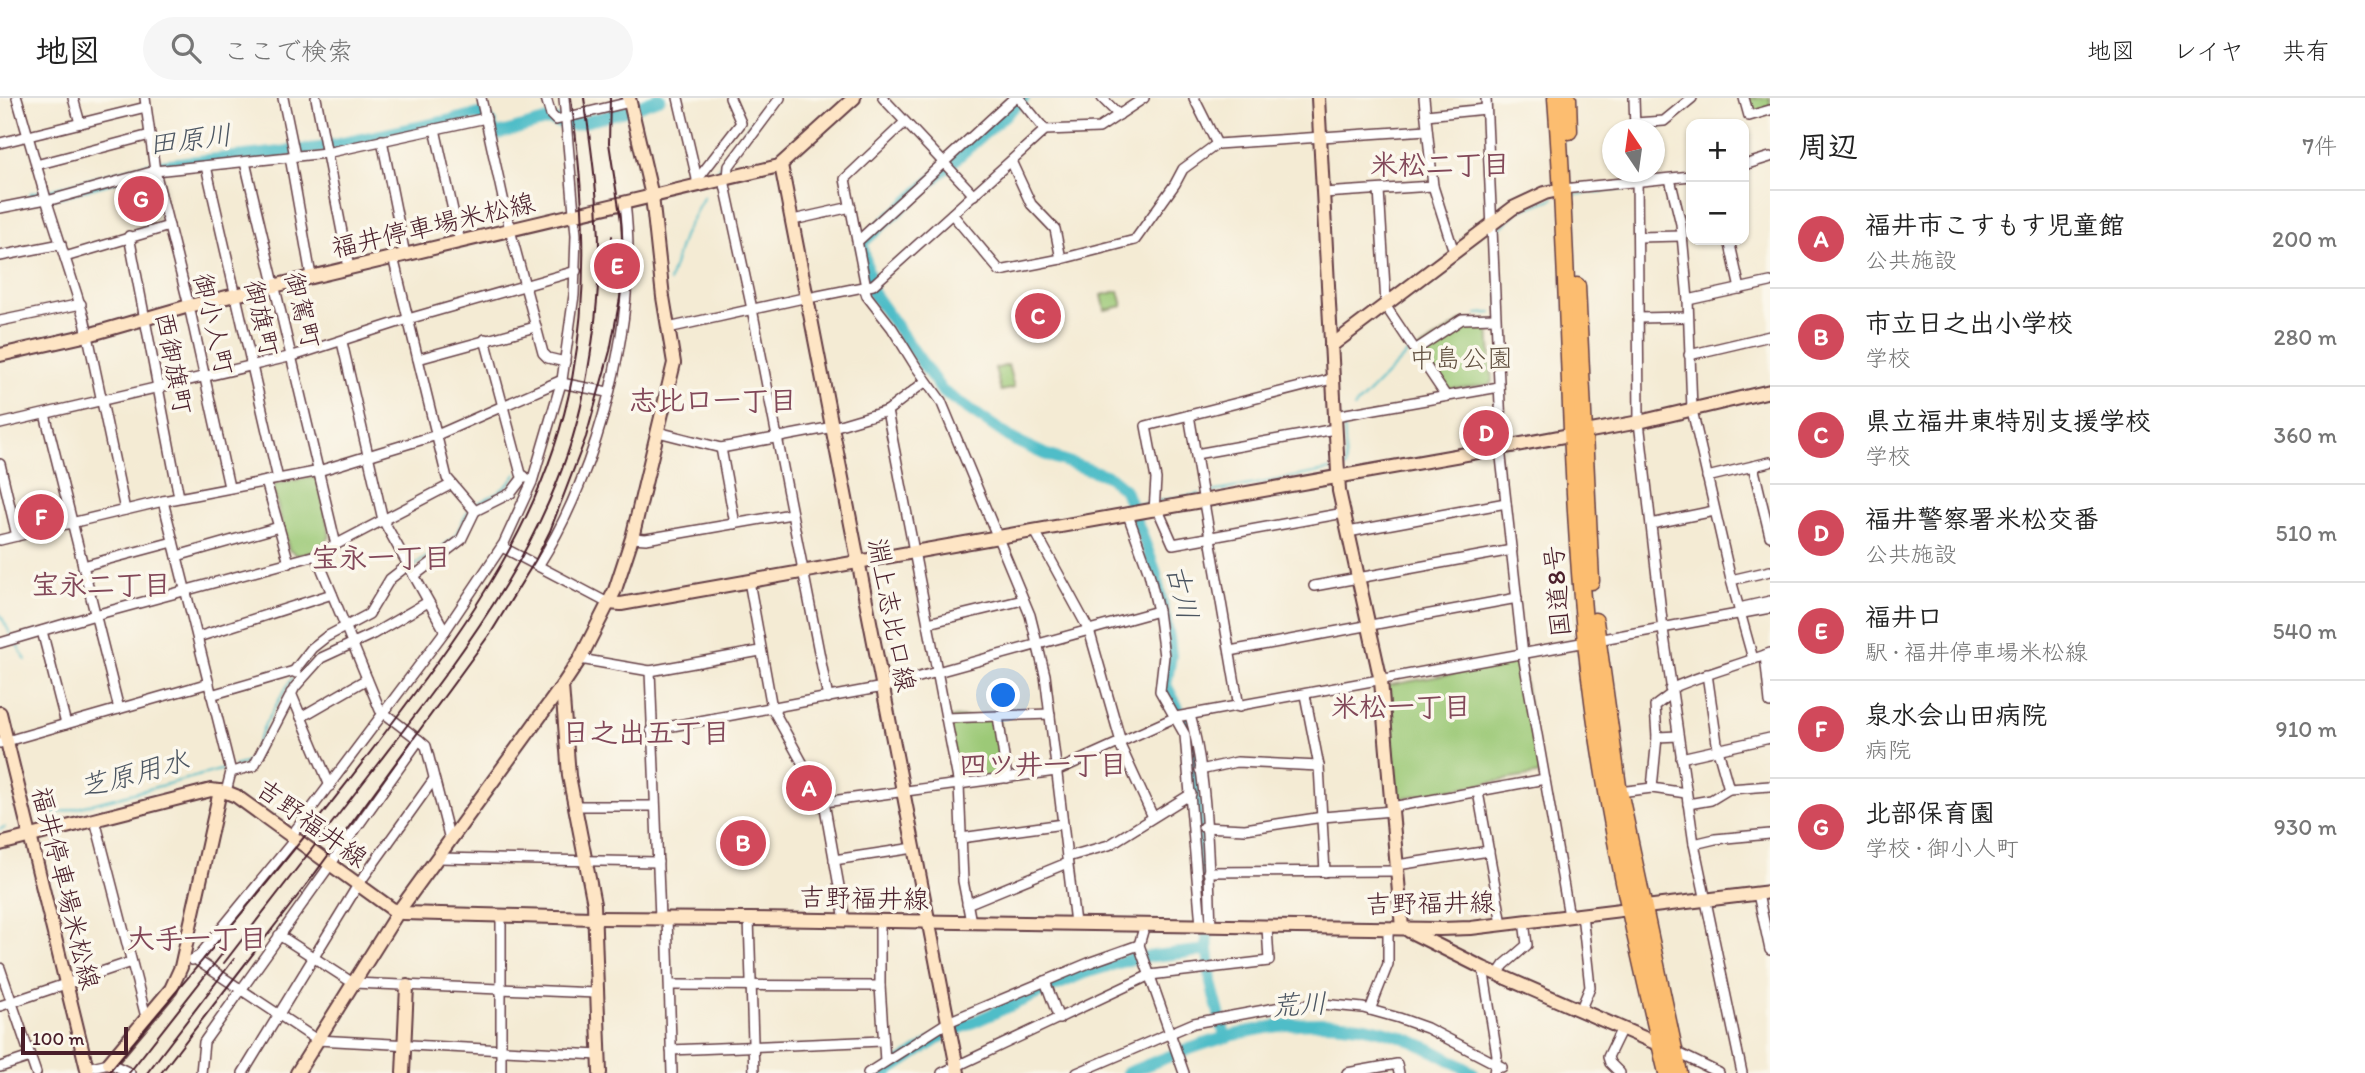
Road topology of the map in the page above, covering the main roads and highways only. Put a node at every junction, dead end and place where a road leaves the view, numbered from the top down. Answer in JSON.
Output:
{"nodes":[{"id":1,"x":1556,"y":98,"type":"edge"},
{"id":2,"x":1568,"y":98,"type":"edge"},
{"id":3,"x":1568,"y":188,"type":"junction"},
{"id":4,"x":1592,"y":641,"type":"junction"},
{"id":5,"x":1637,"y":909,"type":"junction"},
{"id":6,"x":1667,"y":1048,"type":"junction"},
{"id":7,"x":1668,"y":1073,"type":"edge"},
{"id":8,"x":1679,"y":1073,"type":"edge"}],
"edges":[{"from":1,"to":3,"type":"highway","name":"国道8号"},
{"from":2,"to":3,"type":"highway","name":"国道8号"},
{"from":3,"to":4,"type":"highway","name":"国道8号"},
{"from":4,"to":5,"type":"highway","name":"国道8号"},
{"from":4,"to":5,"type":"highway","name":"国道8号"},
{"from":5,"to":6,"type":"highway","name":"国道8号"},
{"from":6,"to":7,"type":"highway","name":"国道8号"},
{"from":6,"to":8,"type":"highway","name":"国道8号"}]}
